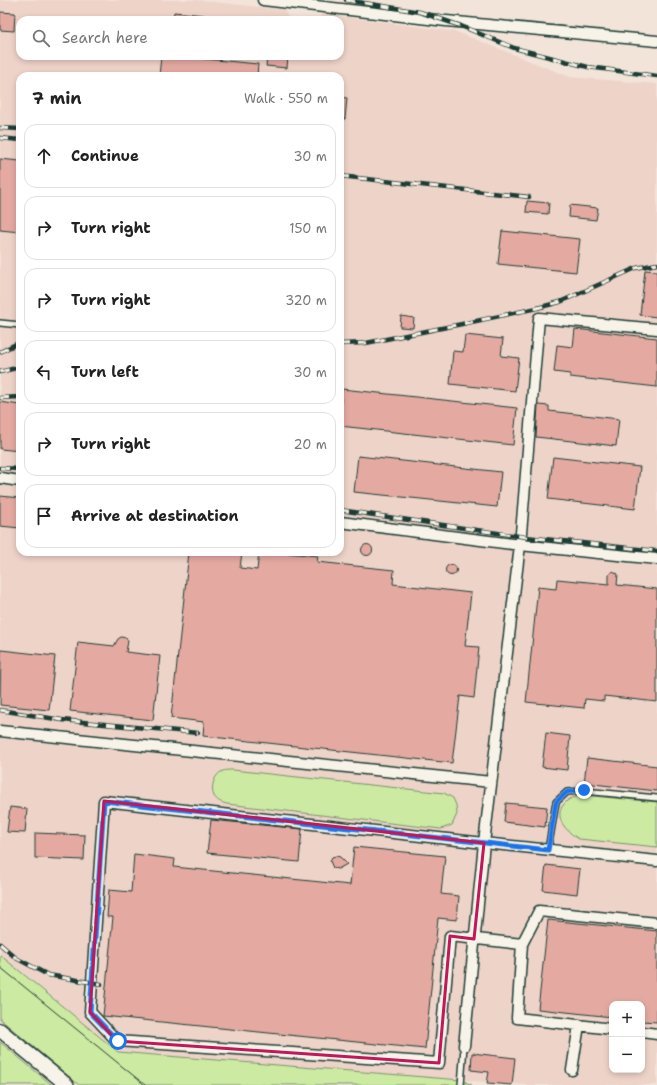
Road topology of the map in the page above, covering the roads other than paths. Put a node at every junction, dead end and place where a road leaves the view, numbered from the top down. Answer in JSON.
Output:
{"nodes":[{"id":1,"x":263,"y":0,"type":"edge"},
{"id":2,"x":657,"y":41,"type":"edge"},
{"id":3,"x":0,"y":323,"type":"edge"},
{"id":4,"x":16,"y":325,"type":"edge"},
{"id":5,"x":657,"y":329,"type":"edge"},
{"id":6,"x":0,"y":478,"type":"edge"},
{"id":7,"x":16,"y":480,"type":"edge"},
{"id":8,"x":344,"y":523,"type":"edge"},
{"id":9,"x":520,"y":545,"type":"junction"},
{"id":10,"x":657,"y":559,"type":"edge"},
{"id":11,"x":0,"y":731,"type":"edge"},
{"id":12,"x":491,"y":782,"type":"junction"},
{"id":13,"x":657,"y":798,"type":"edge"},
{"id":14,"x":484,"y":843,"type":"junction"},
{"id":15,"x":548,"y":850,"type":"junction"},
{"id":16,"x":657,"y":861,"type":"edge"},
{"id":17,"x":657,"y":923,"type":"edge"},
{"id":18,"x":474,"y":939,"type":"junction"},
{"id":19,"x":522,"y":944,"type":"junction"},
{"id":20,"x":579,"y":1025,"type":"junction"},
{"id":21,"x":609,"y":1029,"type":"edge"},
{"id":22,"x":0,"y":1030,"type":"edge"},
{"id":23,"x":645,"y":1032,"type":"edge"},
{"id":24,"x":657,"y":1034,"type":"edge"},
{"id":25,"x":464,"y":1046,"type":"joint"},
{"id":26,"x":572,"y":1070,"type":"dead end"},
{"id":27,"x":67,"y":1085,"type":"edge"},
{"id":28,"x":461,"y":1085,"type":"edge"}],
"edges":[{"from":1,"to":2,"type":"street"},
{"from":3,"to":4,"type":"lane"},
{"from":5,"to":9,"type":"street"},
{"from":6,"to":7,"type":"street"},
{"from":8,"to":9,"type":"street"},
{"from":9,"to":10,"type":"street"},
{"from":9,"to":12,"type":"street"},
{"from":11,"to":12,"type":"street"},
{"from":12,"to":14,"type":"street"},
{"from":13,"to":15,"type":"lane"},
{"from":14,"to":15,"type":"street"},
{"from":14,"to":18,"type":"street"},
{"from":14,"to":18,"type":"street"},
{"from":15,"to":16,"type":"street"},
{"from":17,"to":19,"type":"street"},
{"from":18,"to":19,"type":"street"},
{"from":18,"to":25,"type":"street"},
{"from":19,"to":20,"type":"street"},
{"from":20,"to":21,"type":"street"},
{"from":20,"to":26,"type":"street"},
{"from":22,"to":27,"type":"main road"},
{"from":23,"to":24,"type":"street"},
{"from":25,"to":28,"type":"lane"}]}
